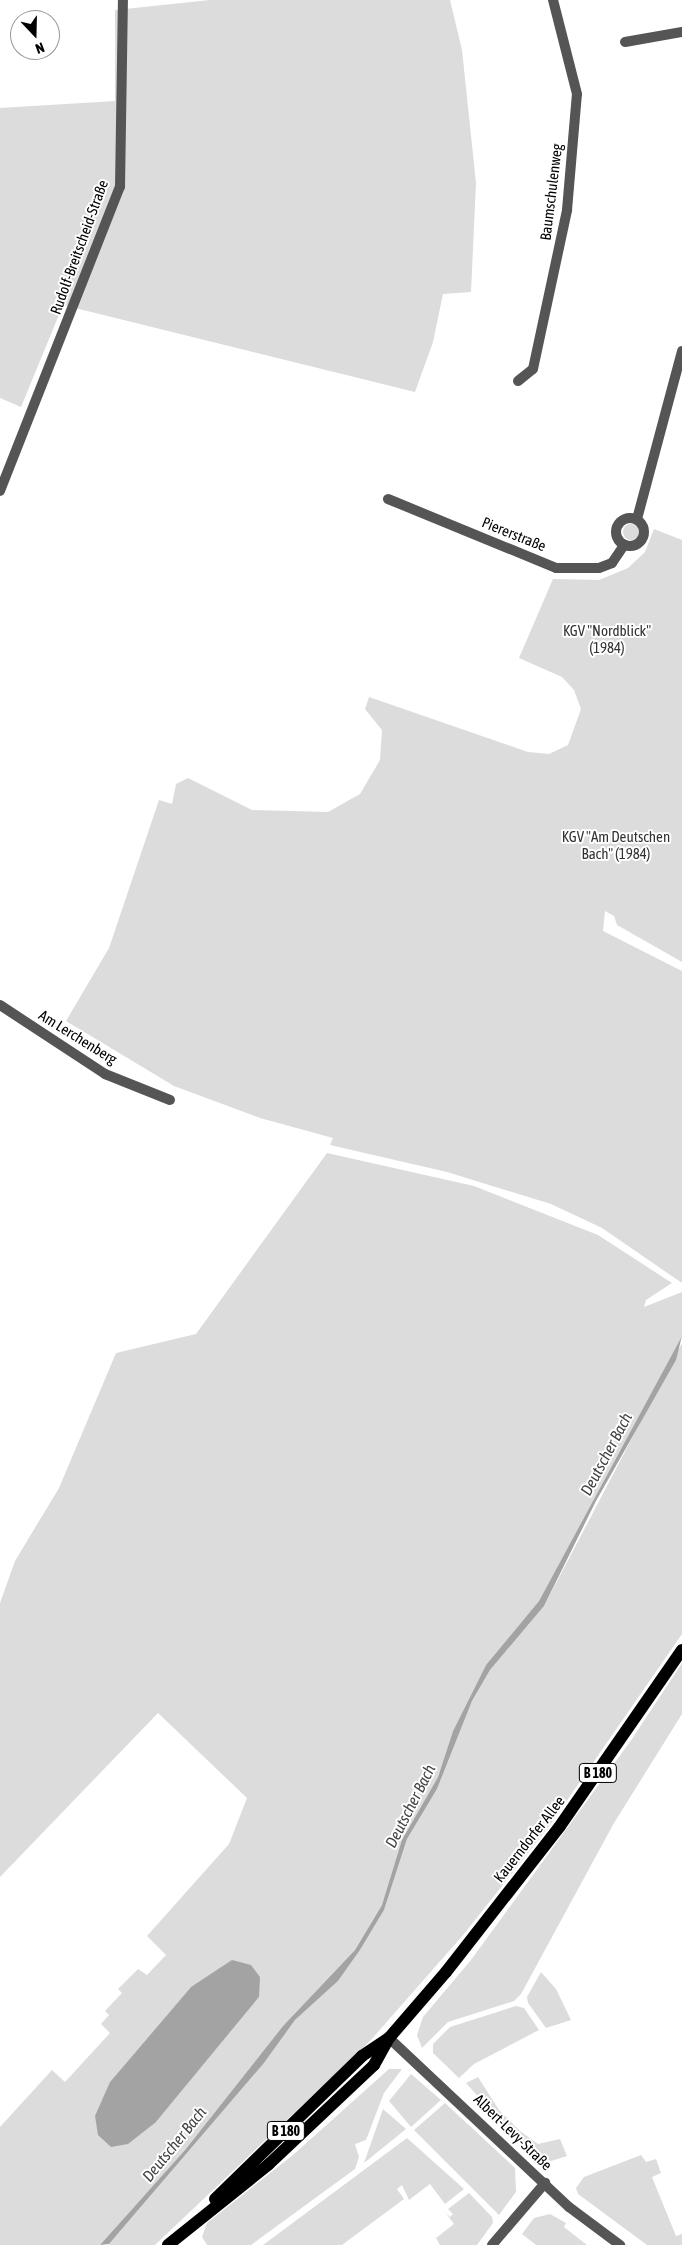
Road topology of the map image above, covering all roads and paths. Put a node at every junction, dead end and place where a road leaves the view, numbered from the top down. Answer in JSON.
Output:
{"nodes":[{"id":1,"x":123,"y":0,"type":"edge"},
{"id":2,"x":553,"y":0,"type":"edge"},
{"id":3,"x":682,"y":32,"type":"edge"},
{"id":4,"x":625,"y":42,"type":"dead end"},
{"id":5,"x":682,"y":351,"type":"edge"},
{"id":6,"x":518,"y":380,"type":"dead end"},
{"id":7,"x":0,"y":491,"type":"edge"},
{"id":8,"x":388,"y":499,"type":"dead end"},
{"id":9,"x":637,"y":519,"type":"junction"},
{"id":10,"x":624,"y":545,"type":"junction"},
{"id":11,"x":0,"y":1005,"type":"edge"},
{"id":12,"x":170,"y":1100,"type":"dead end"},
{"id":13,"x":682,"y":1650,"type":"edge"},
{"id":14,"x":388,"y":2038,"type":"junction"},
{"id":15,"x":545,"y":2183,"type":"junction"},
{"id":16,"x":168,"y":2245,"type":"edge"},
{"id":17,"x":492,"y":2245,"type":"edge"},
{"id":18,"x":620,"y":2245,"type":"edge"}],
"edges":[{"from":1,"to":7,"type":"street","name":"Rudolf-Breitscheid-Straße"},
{"from":2,"to":6,"type":"street","name":"Baumschulenweg"},
{"from":3,"to":4,"type":"street"},
{"from":5,"to":9,"type":"street","name":"Piererstraße"},
{"from":8,"to":10,"type":"street","name":"Piererstraße"},
{"from":9,"to":10,"type":"street","name":"Piererstraße"},
{"from":9,"to":10,"type":"street"},
{"from":11,"to":12,"type":"street","name":"Am Lerchenberg"},
{"from":13,"to":14,"type":"main road","name":"Kauerndorfer Allee","number":"B 180"},
{"from":14,"to":15,"type":"street","name":"Albert-Levy-Straße"},
{"from":14,"to":16,"type":"main road","name":"Kauerndorfer Allee","number":"B 180"},
{"from":15,"to":17,"type":"street"},
{"from":15,"to":18,"type":"street","name":"Albert-Levy-Straße"}]}
